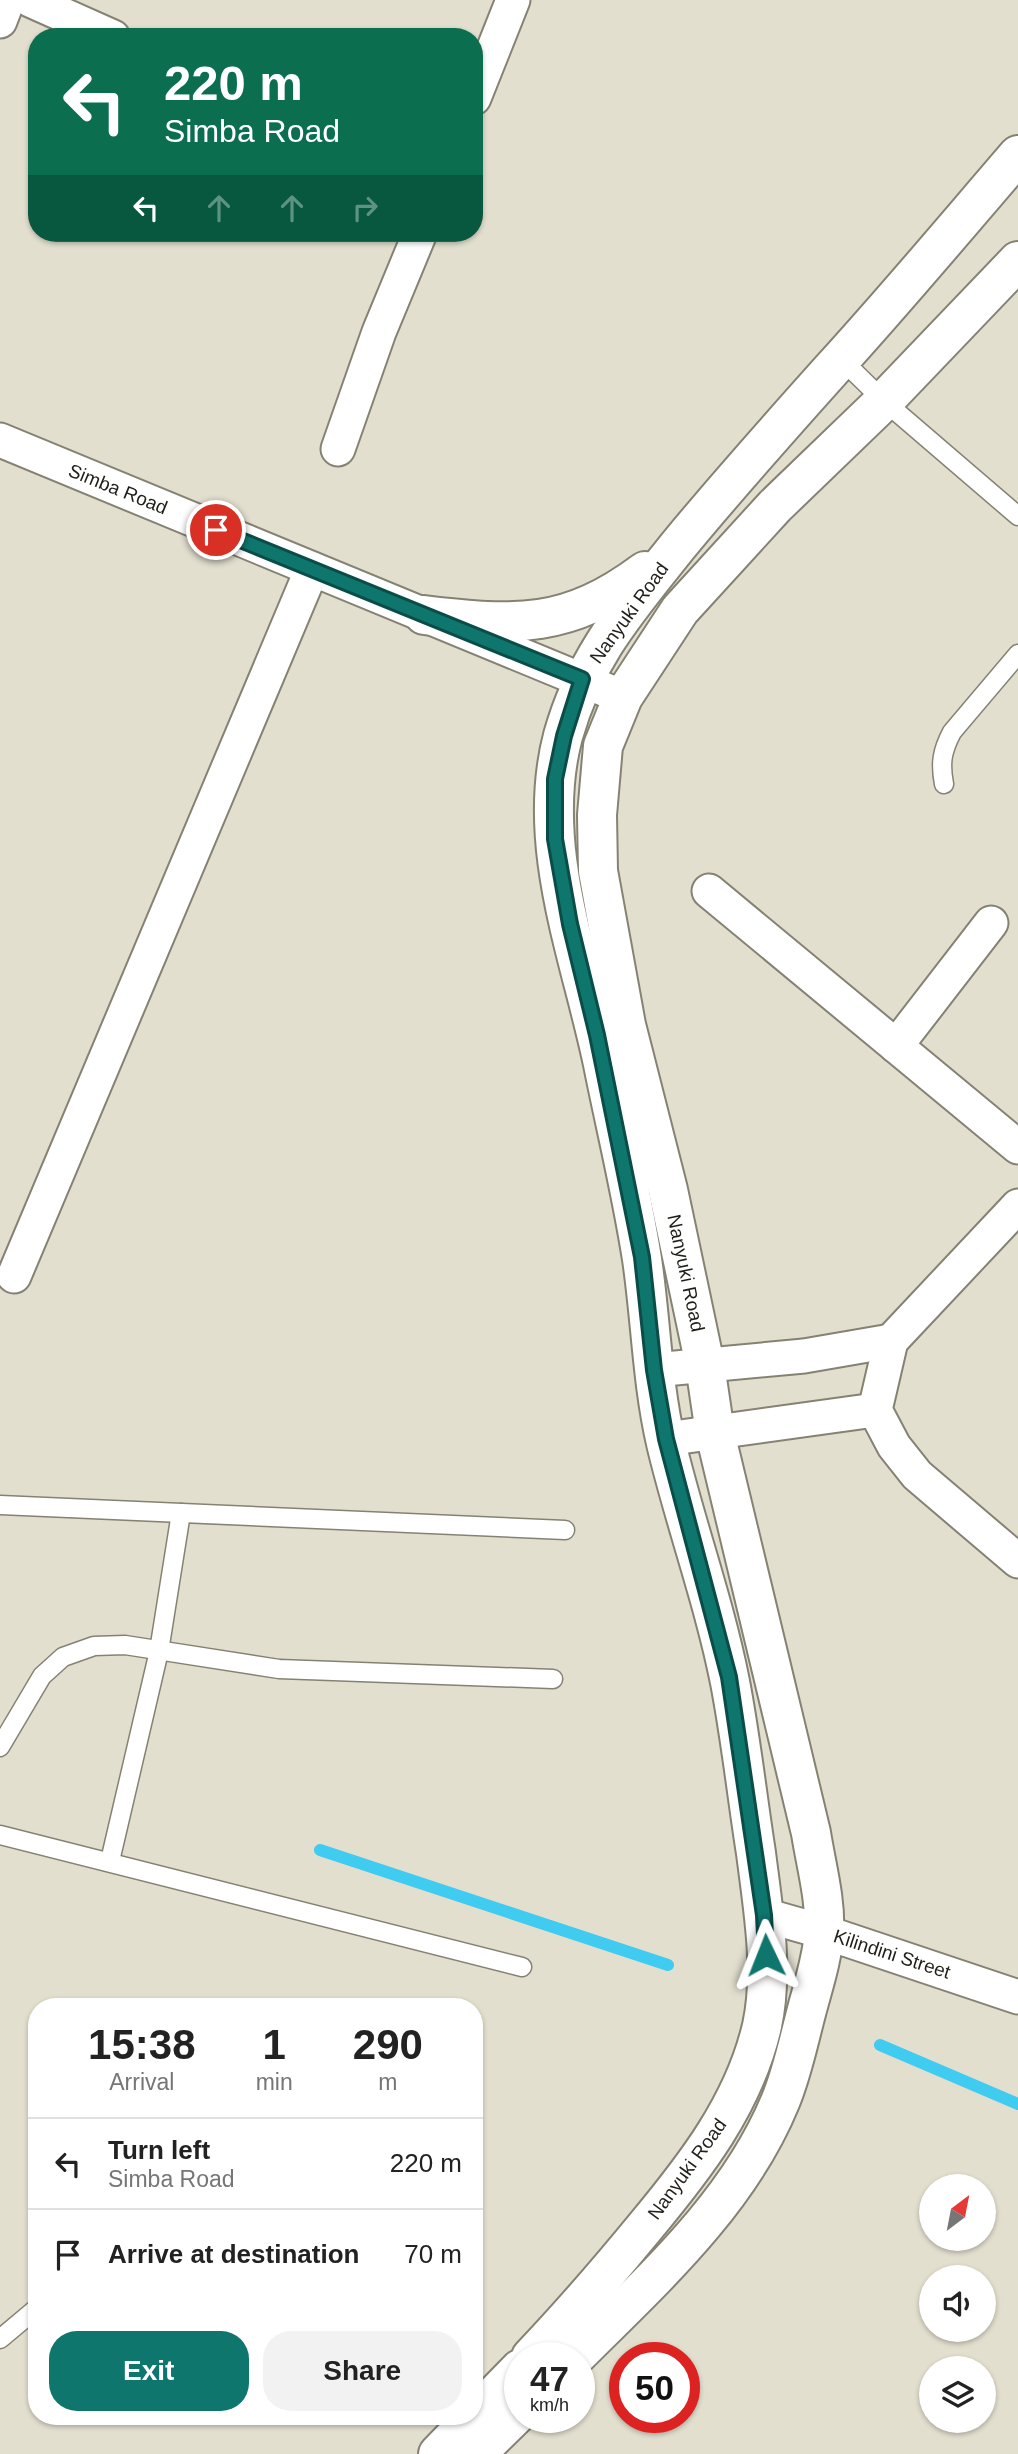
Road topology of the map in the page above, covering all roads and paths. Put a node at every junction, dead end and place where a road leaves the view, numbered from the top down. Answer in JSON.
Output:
{"nodes":[{"id":1,"x":8,"y":0,"type":"edge"},
{"id":2,"x":30,"y":0,"type":"edge"},
{"id":3,"x":513,"y":0,"type":"edge"},
{"id":4,"x":0,"y":21,"type":"edge"},
{"id":5,"x":93,"y":28,"type":"edge"},
{"id":6,"x":483,"y":75,"type":"edge"},
{"id":7,"x":1018,"y":155,"type":"edge"},
{"id":8,"x":417,"y":242,"type":"edge"},
{"id":9,"x":1018,"y":261,"type":"edge"},
{"id":10,"x":841,"y":359,"type":"junction"},
{"id":11,"x":884,"y":401,"type":"junction"},
{"id":12,"x":0,"y":440,"type":"edge"},
{"id":13,"x":338,"y":449,"type":"dead end"},
{"id":14,"x":1018,"y":516,"type":"edge"},
{"id":15,"x":682,"y":541,"type":"junction"},
{"id":16,"x":312,"y":569,"type":"junction"},
{"id":17,"x":424,"y":615,"type":"junction"},
{"id":18,"x":1018,"y":654,"type":"edge"},
{"id":19,"x":582,"y":679,"type":"junction"},
{"id":20,"x":623,"y":697,"type":"junction"},
{"id":21,"x":944,"y":783,"type":"dead end"},
{"id":22,"x":709,"y":891,"type":"dead end"},
{"id":23,"x":991,"y":923,"type":"dead end"},
{"id":24,"x":896,"y":1046,"type":"junction"},
{"id":25,"x":1018,"y":1147,"type":"edge"},
{"id":26,"x":1018,"y":1206,"type":"edge"},
{"id":27,"x":14,"y":1276,"type":"dead end"},
{"id":28,"x":891,"y":1341,"type":"junction"},
{"id":29,"x":705,"y":1365,"type":"junction"},
{"id":30,"x":654,"y":1370,"type":"junction"},
{"id":31,"x":875,"y":1410,"type":"junction"},
{"id":32,"x":715,"y":1433,"type":"junction"},
{"id":33,"x":666,"y":1439,"type":"junction"},
{"id":34,"x":0,"y":1505,"type":"edge"},
{"id":35,"x":181,"y":1513,"type":"junction"},
{"id":36,"x":565,"y":1530,"type":"dead end"},
{"id":37,"x":1018,"y":1561,"type":"edge"},
{"id":38,"x":159,"y":1651,"type":"junction"},
{"id":39,"x":553,"y":1678,"type":"dead end"},
{"id":40,"x":0,"y":1747,"type":"edge"},
{"id":41,"x":0,"y":1835,"type":"edge"},
{"id":42,"x":110,"y":1861,"type":"junction"},
{"id":43,"x":764,"y":1915,"type":"junction"},
{"id":44,"x":824,"y":1932,"type":"junction"},
{"id":45,"x":522,"y":1967,"type":"dead end"},
{"id":46,"x":1018,"y":1997,"type":"edge"},
{"id":47,"x":28,"y":2316,"type":"edge"},
{"id":48,"x":0,"y":2339,"type":"edge"},
{"id":49,"x":544,"y":2342,"type":"edge"},
{"id":50,"x":590,"y":2342,"type":"edge"},
{"id":51,"x":504,"y":2385,"type":"edge"},
{"id":52,"x":483,"y":2407,"type":"edge"},
{"id":53,"x":465,"y":2425,"type":"edge"},
{"id":54,"x":504,"y":2427,"type":"edge"},
{"id":55,"x":438,"y":2454,"type":"edge"},
{"id":56,"x":476,"y":2454,"type":"edge"}],
"edges":[{"from":1,"to":4,"type":"street"},
{"from":2,"to":5,"type":"street"},
{"from":3,"to":6,"type":"street"},
{"from":7,"to":10,"type":"main road","name":"Nanyuki Road"},
{"from":8,"to":13,"type":"street"},
{"from":9,"to":11,"type":"main road","name":"Nanyuki Road"},
{"from":10,"to":11,"type":"lane"},
{"from":10,"to":15,"type":"main road","name":"Nanyuki Road"},
{"from":11,"to":14,"type":"lane"},
{"from":11,"to":20,"type":"main road","name":"Nanyuki Road"},
{"from":12,"to":16,"type":"street","name":"Simba Road"},
{"from":15,"to":17,"type":"main road"},
{"from":15,"to":19,"type":"main road","name":"Nanyuki Road"},
{"from":16,"to":17,"type":"street","name":"Simba Road"},
{"from":16,"to":27,"type":"street"},
{"from":17,"to":19,"type":"street","name":"Simba Road"},
{"from":18,"to":21,"type":"lane"},
{"from":19,"to":20,"type":"street","name":"Simba Road"},
{"from":19,"to":30,"type":"main road","name":"Nanyuki Road"},
{"from":20,"to":29,"type":"main road","name":"Nanyuki Road"},
{"from":22,"to":24,"type":"street"},
{"from":23,"to":24,"type":"street"},
{"from":24,"to":25,"type":"street"},
{"from":26,"to":28,"type":"street"},
{"from":28,"to":29,"type":"street"},
{"from":28,"to":31,"type":"street"},
{"from":29,"to":30,"type":"street"},
{"from":29,"to":32,"type":"main road","name":"Nanyuki Road"},
{"from":30,"to":33,"type":"main road","name":"Nanyuki Road"},
{"from":31,"to":32,"type":"street"},
{"from":31,"to":37,"type":"street"},
{"from":32,"to":33,"type":"street"},
{"from":32,"to":44,"type":"main road","name":"Nanyuki Road"},
{"from":33,"to":43,"type":"main road","name":"Nanyuki Road"},
{"from":34,"to":35,"type":"lane"},
{"from":35,"to":36,"type":"lane"},
{"from":35,"to":38,"type":"lane"},
{"from":38,"to":39,"type":"lane"},
{"from":38,"to":40,"type":"lane"},
{"from":38,"to":42,"type":"lane"},
{"from":41,"to":42,"type":"lane"},
{"from":42,"to":45,"type":"lane"},
{"from":43,"to":44,"type":"street","name":"Kilindini Street"},
{"from":43,"to":49,"type":"main road","name":"Nanyuki Road"},
{"from":44,"to":46,"type":"street","name":"Kilindini Street"},
{"from":44,"to":50,"type":"main road","name":"Nanyuki Road"},
{"from":47,"to":48,"type":"lane"},
{"from":51,"to":52,"type":"main road"},
{"from":53,"to":55,"type":"main road"},
{"from":54,"to":56,"type":"main road"}]}
